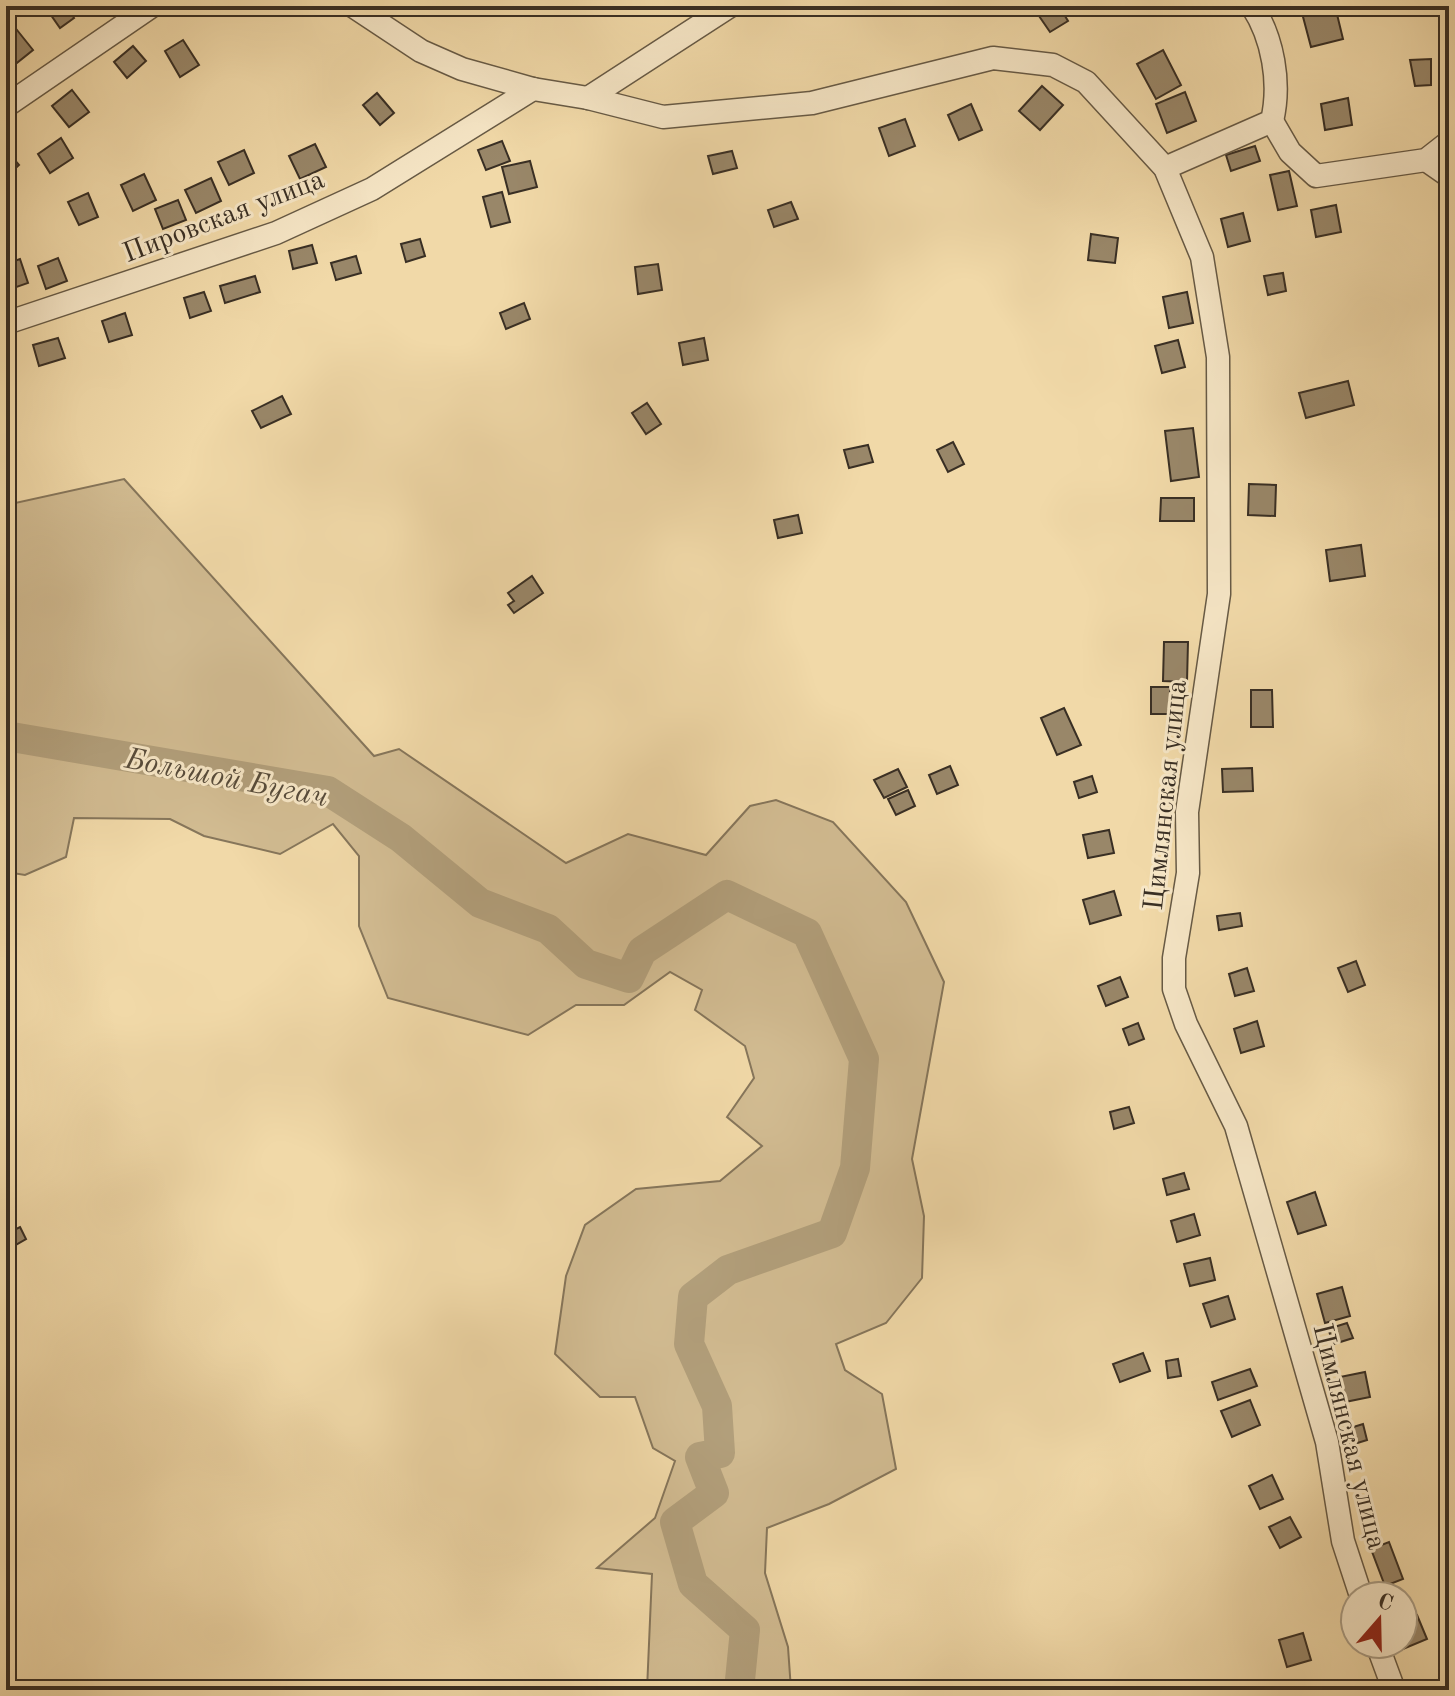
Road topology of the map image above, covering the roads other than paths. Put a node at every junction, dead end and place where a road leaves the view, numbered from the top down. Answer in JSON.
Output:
{"nodes":[{"id":1,"x":152,"y":6,"type":"edge"},
{"id":2,"x":353,"y":6,"type":"edge"},
{"id":3,"x":730,"y":6,"type":"edge"},
{"id":4,"x":1252,"y":6,"type":"edge"},
{"id":5,"x":533,"y":89,"type":"junction"},
{"id":6,"x":588,"y":98,"type":"junction"},
{"id":7,"x":6,"y":106,"type":"edge"},
{"id":8,"x":1272,"y":121,"type":"junction"},
{"id":9,"x":1449,"y":142,"type":"edge"},
{"id":10,"x":1426,"y":160,"type":"junction"},
{"id":11,"x":1165,"y":168,"type":"junction"},
{"id":12,"x":1449,"y":176,"type":"edge"},
{"id":13,"x":6,"y":323,"type":"edge"},
{"id":14,"x":1356,"y":1580,"type":"edge"},
{"id":15,"x":1383,"y":1660,"type":"edge"},
{"id":16,"x":1394,"y":1690,"type":"edge"}],
"edges":[{"from":1,"to":7,"type":"street"},
{"from":2,"to":5,"type":"street","name":"Цимлянская улица"},
{"from":3,"to":6,"type":"street"},
{"from":4,"to":8,"type":"street"},
{"from":5,"to":6,"type":"street","name":"Цимлянская улица"},
{"from":5,"to":13,"type":"street","name":"Пировская улица"},
{"from":6,"to":11,"type":"street","name":"Цимлянская улица"},
{"from":8,"to":10,"type":"street"},
{"from":8,"to":11,"type":"street"},
{"from":9,"to":10,"type":"street"},
{"from":10,"to":12,"type":"street"},
{"from":11,"to":14,"type":"street","name":"Цимлянская улица"},
{"from":15,"to":16,"type":"street"}]}
